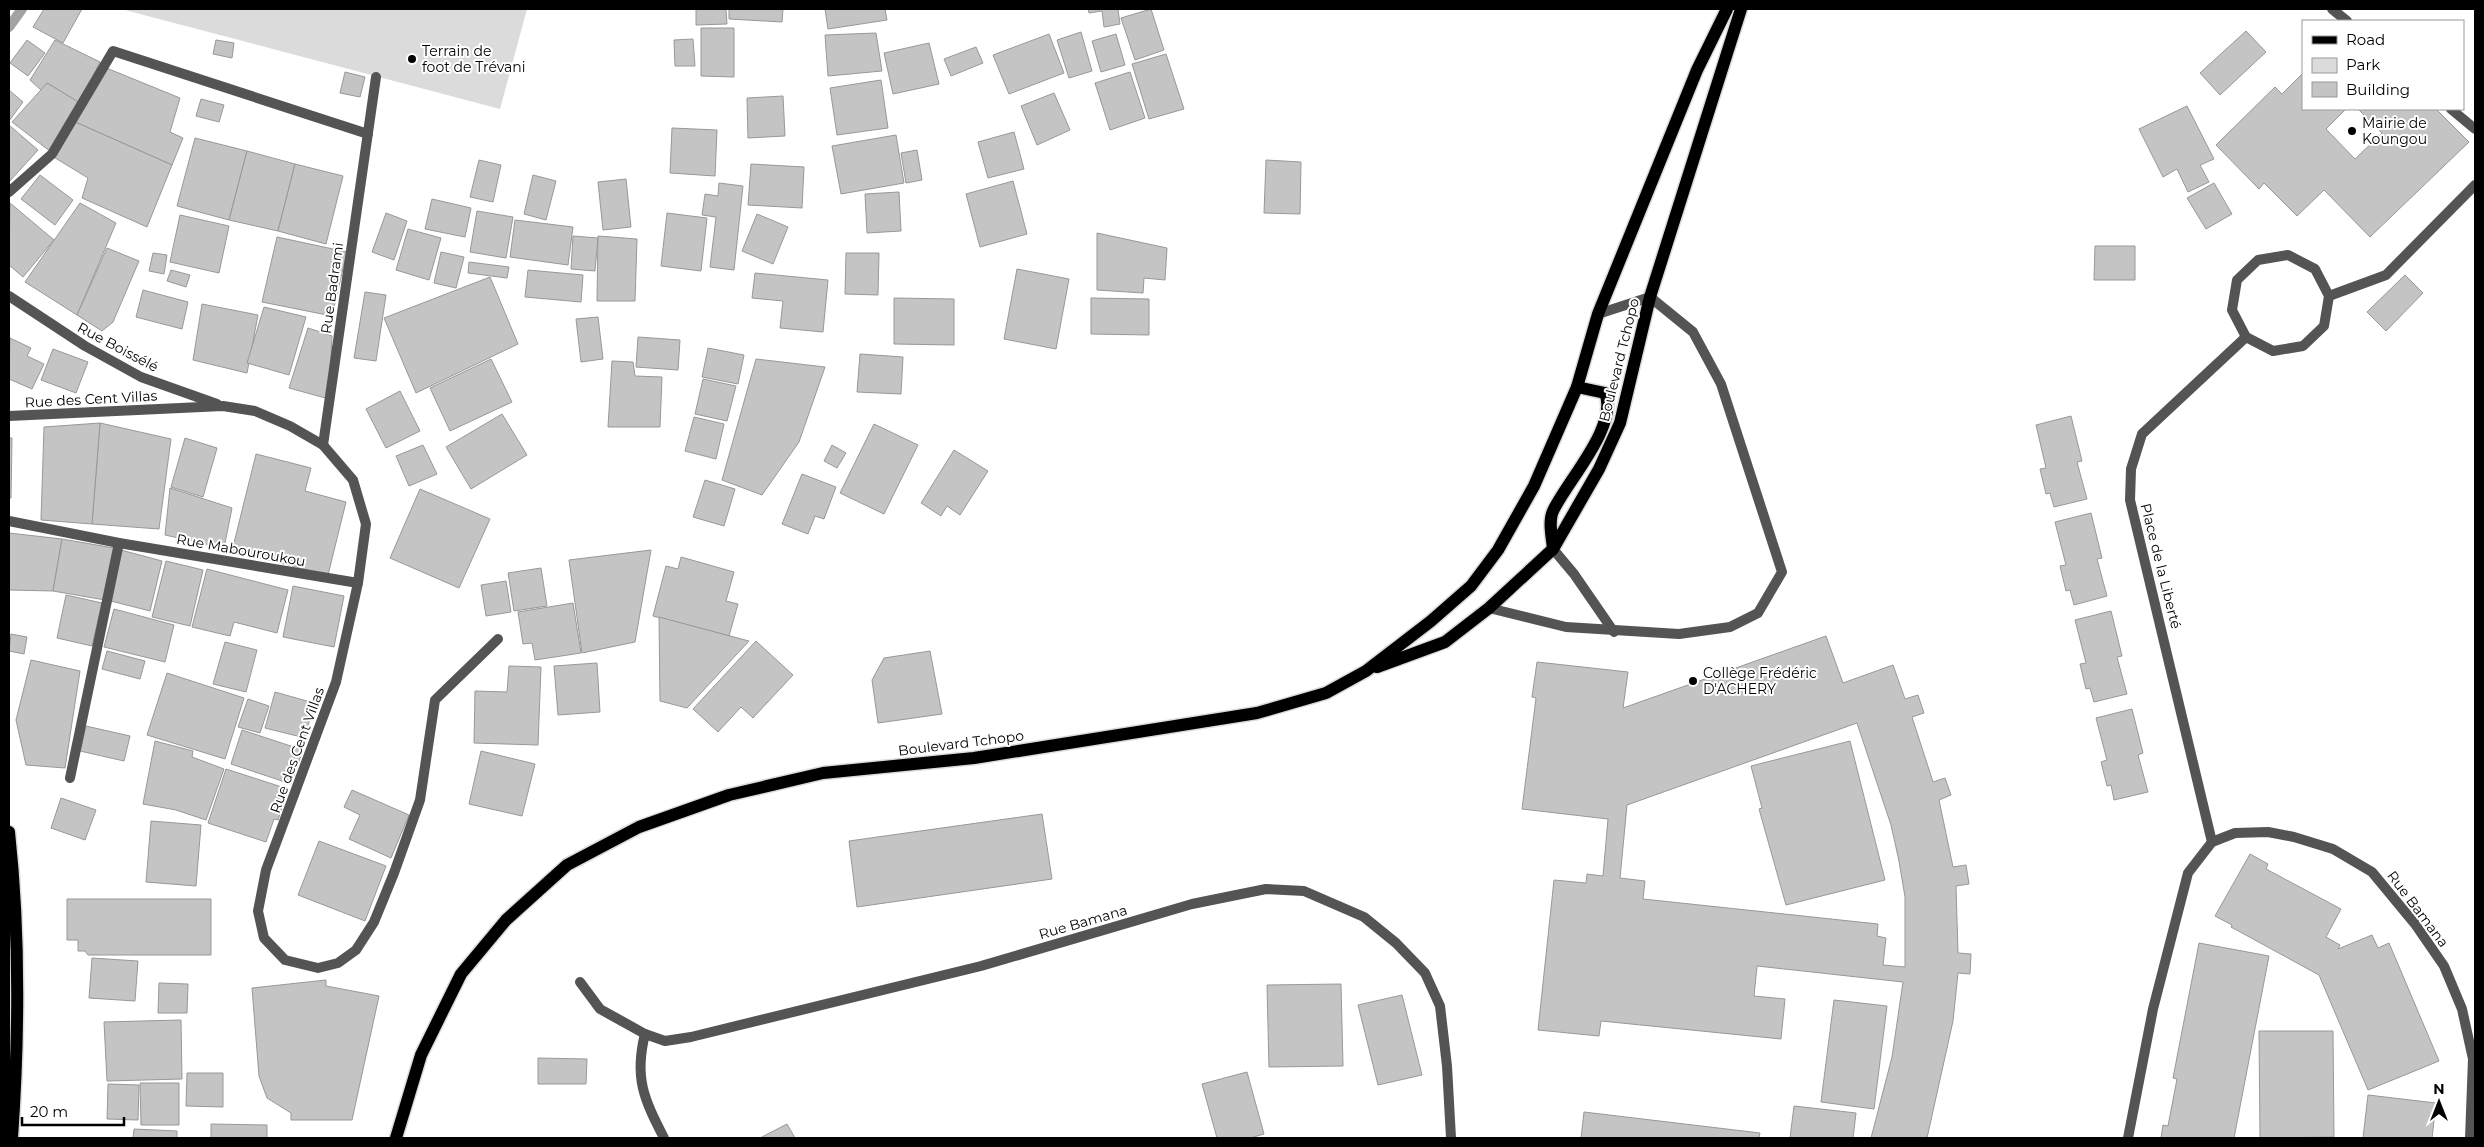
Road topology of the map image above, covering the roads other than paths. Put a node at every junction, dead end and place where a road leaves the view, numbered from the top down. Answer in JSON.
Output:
{"nodes":[{"id":1,"x":1727,"y":9,"type":"edge"},
{"id":2,"x":1741,"y":9,"type":"edge"},
{"id":3,"x":2332,"y":9,"type":"edge"},
{"id":4,"x":2346,"y":20,"type":"edge"},
{"id":5,"x":376,"y":77,"type":"dead end"},
{"id":6,"x":2452,"y":110,"type":"edge"},
{"id":7,"x":2475,"y":129,"type":"edge"},
{"id":8,"x":368,"y":134,"type":"junction"},
{"id":9,"x":2475,"y":185,"type":"edge"},
{"id":10,"x":9,"y":192,"type":"edge"},
{"id":11,"x":9,"y":296,"type":"edge"},
{"id":12,"x":2329,"y":296,"type":"junction"},
{"id":13,"x":1650,"y":297,"type":"junction"},
{"id":14,"x":1598,"y":314,"type":"junction"},
{"id":15,"x":2246,"y":337,"type":"junction"},
{"id":16,"x":1577,"y":387,"type":"junction"},
{"id":17,"x":223,"y":406,"type":"junction"},
{"id":18,"x":9,"y":416,"type":"edge"},
{"id":19,"x":323,"y":445,"type":"junction"},
{"id":20,"x":9,"y":521,"type":"edge"},
{"id":21,"x":119,"y":543,"type":"junction"},
{"id":22,"x":1554,"y":549,"type":"junction"},
{"id":23,"x":358,"y":583,"type":"junction"},
{"id":24,"x":1489,"y":608,"type":"junction"},
{"id":25,"x":1614,"y":632,"type":"junction"},
{"id":26,"x":498,"y":639,"type":"dead end"},
{"id":27,"x":1366,"y":671,"type":"junction"},
{"id":28,"x":70,"y":778,"type":"dead end"},
{"id":29,"x":9,"y":832,"type":"edge"},
{"id":30,"x":2212,"y":842,"type":"junction"},
{"id":31,"x":12,"y":971,"type":"edge"},
{"id":32,"x":580,"y":982,"type":"dead end"},
{"id":33,"x":645,"y":1034,"type":"junction"},
{"id":34,"x":12,"y":1138,"type":"edge"},
{"id":35,"x":396,"y":1138,"type":"edge"},
{"id":36,"x":664,"y":1138,"type":"edge"},
{"id":37,"x":1451,"y":1138,"type":"edge"},
{"id":38,"x":2128,"y":1138,"type":"edge"},
{"id":39,"x":2470,"y":1138,"type":"edge"}],
"edges":[{"from":1,"to":14,"type":"main road","name":"Boulevard Tchopo"},
{"from":2,"to":13,"type":"main road","name":"Boulevard Tchopo"},
{"from":3,"to":4,"type":"street"},
{"from":5,"to":8,"type":"street","name":"Rue Badrami"},
{"from":6,"to":7,"type":"street"},
{"from":8,"to":10,"type":"street"},
{"from":8,"to":19,"type":"street","name":"Rue Badrami"},
{"from":9,"to":12,"type":"street"},
{"from":11,"to":17,"type":"street","name":"Rue Boissélé"},
{"from":12,"to":15,"type":"street"},
{"from":12,"to":15,"type":"street"},
{"from":13,"to":14,"type":"street"},
{"from":13,"to":22,"type":"main road","name":"Boulevard Tchopo"},
{"from":13,"to":25,"type":"street"},
{"from":14,"to":16,"type":"main road","name":"Boulevard Tchopo"},
{"from":15,"to":30,"type":"street","name":"Place de la Liberté"},
{"from":16,"to":22,"type":"main road"},
{"from":16,"to":27,"type":"main road","name":"Boulevard Tchopo"},
{"from":17,"to":18,"type":"street","name":"Rue des Cent Villas"},
{"from":17,"to":19,"type":"street","name":"Rue des Cent Villas"},
{"from":19,"to":23,"type":"street","name":"Rue des Cent Villas"},
{"from":20,"to":21,"type":"street","name":"Rue Mabouroukou"},
{"from":21,"to":23,"type":"street","name":"Rue Mabouroukou"},
{"from":21,"to":28,"type":"street"},
{"from":22,"to":24,"type":"main road","name":"Boulevard Tchopo"},
{"from":22,"to":25,"type":"street"},
{"from":23,"to":26,"type":"street","name":"Rue des Cent Villas"},
{"from":24,"to":25,"type":"street"},
{"from":24,"to":27,"type":"main road","name":"Boulevard Tchopo"},
{"from":27,"to":35,"type":"main road","name":"Boulevard Tchopo"},
{"from":29,"to":31,"type":"main road"},
{"from":30,"to":38,"type":"street"},
{"from":30,"to":39,"type":"street","name":"Rue Bamana"},
{"from":31,"to":34,"type":"main road"},
{"from":32,"to":33,"type":"street","name":"Rue Bamana"},
{"from":33,"to":36,"type":"street"},
{"from":33,"to":37,"type":"street","name":"Rue Bamana"}]}
